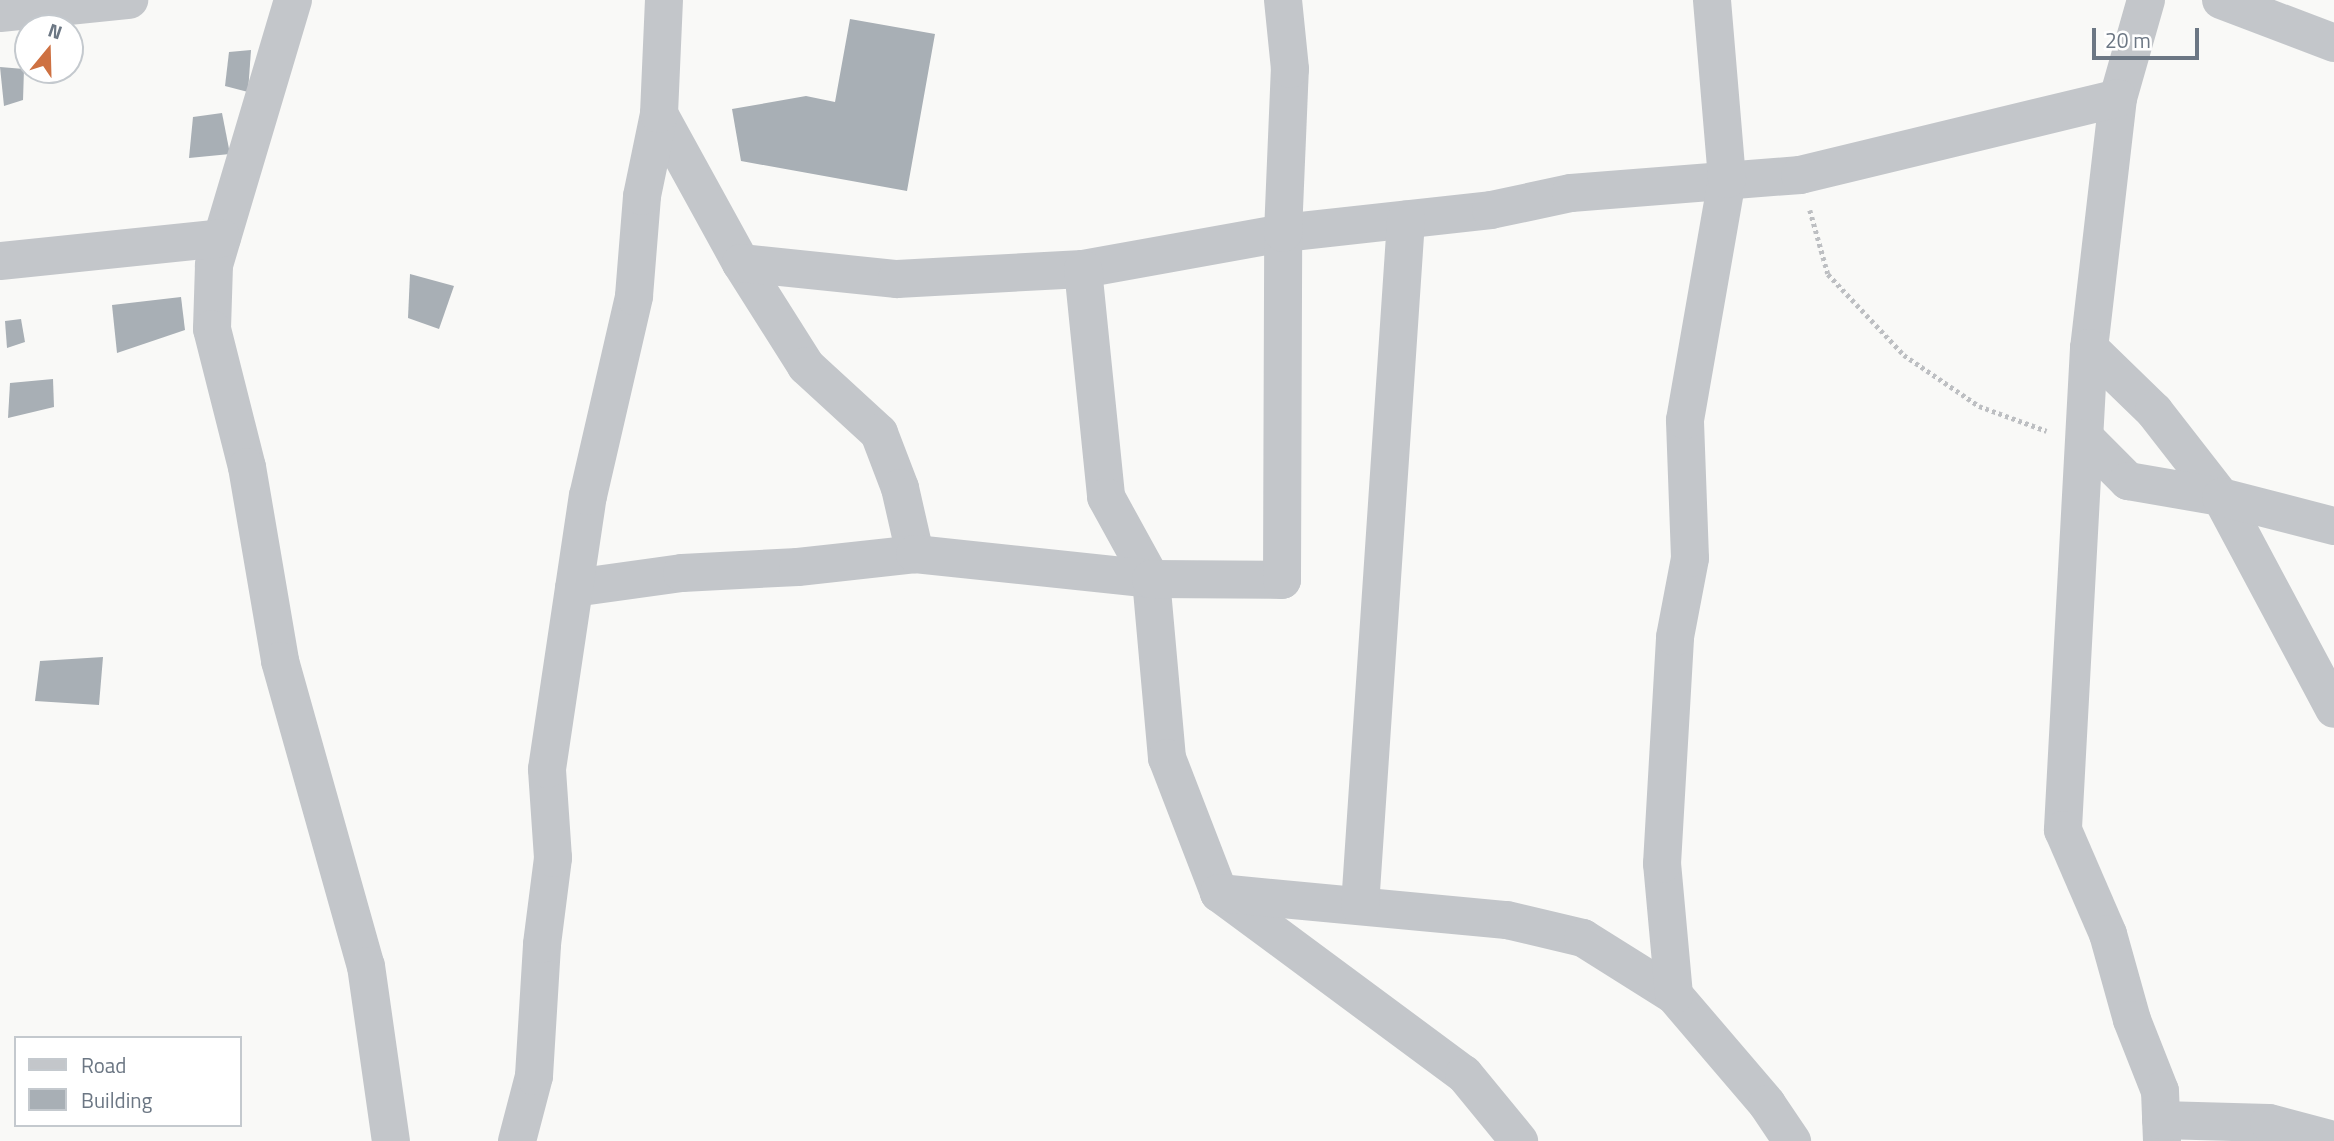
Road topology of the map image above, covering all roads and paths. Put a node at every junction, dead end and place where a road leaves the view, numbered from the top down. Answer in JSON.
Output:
{"nodes":[{"id":1,"x":129,"y":0,"type":"edge"},
{"id":2,"x":293,"y":0,"type":"edge"},
{"id":3,"x":664,"y":0,"type":"edge"},
{"id":4,"x":1283,"y":0,"type":"edge"},
{"id":5,"x":1712,"y":0,"type":"edge"},
{"id":6,"x":2146,"y":0,"type":"edge"},
{"id":7,"x":2221,"y":0,"type":"edge"},
{"id":8,"x":0,"y":13,"type":"edge"},
{"id":9,"x":2334,"y":43,"type":"edge"},
{"id":10,"x":2118,"y":99,"type":"junction"},
{"id":11,"x":659,"y":114,"type":"junction"},
{"id":12,"x":1800,"y":175,"type":"junction"},
{"id":13,"x":1727,"y":179,"type":"junction"},
{"id":14,"x":1406,"y":220,"type":"junction"},
{"id":15,"x":1283,"y":233,"type":"junction"},
{"id":16,"x":222,"y":238,"type":"junction"},
{"id":17,"x":0,"y":261,"type":"edge"},
{"id":18,"x":741,"y":263,"type":"junction"},
{"id":19,"x":1083,"y":269,"type":"junction"},
{"id":20,"x":2089,"y":348,"type":"junction"},
{"id":21,"x":2085,"y":438,"type":"junction"},
{"id":22,"x":2221,"y":498,"type":"junction"},
{"id":23,"x":2334,"y":526,"type":"edge"},
{"id":24,"x":915,"y":554,"type":"junction"},
{"id":25,"x":1151,"y":579,"type":"junction"},
{"id":26,"x":574,"y":588,"type":"junction"},
{"id":27,"x":2334,"y":709,"type":"edge"},
{"id":28,"x":1219,"y":893,"type":"junction"},
{"id":29,"x":1360,"y":906,"type":"junction"},
{"id":30,"x":1674,"y":995,"type":"junction"},
{"id":31,"x":2161,"y":1131,"type":"edge"},
{"id":32,"x":2334,"y":1140,"type":"edge"},
{"id":33,"x":391,"y":1141,"type":"edge"},
{"id":34,"x":517,"y":1141,"type":"edge"},
{"id":35,"x":1519,"y":1141,"type":"edge"},
{"id":36,"x":1792,"y":1141,"type":"edge"}],
"edges":[{"from":1,"to":8,"type":"street"},
{"from":2,"to":16,"type":"street"},
{"from":3,"to":11,"type":"street"},
{"from":4,"to":15,"type":"street"},
{"from":5,"to":13,"type":"street"},
{"from":6,"to":10,"type":"street"},
{"from":7,"to":9,"type":"street"},
{"from":10,"to":12,"type":"street"},
{"from":10,"to":20,"type":"street"},
{"from":11,"to":18,"type":"street"},
{"from":11,"to":26,"type":"street"},
{"from":12,"to":13,"type":"street"},
{"from":12,"to":21,"type":"path"},
{"from":13,"to":14,"type":"street"},
{"from":13,"to":30,"type":"street"},
{"from":14,"to":15,"type":"street"},
{"from":14,"to":29,"type":"street"},
{"from":15,"to":19,"type":"street"},
{"from":15,"to":25,"type":"street"},
{"from":16,"to":17,"type":"street"},
{"from":16,"to":33,"type":"street"},
{"from":18,"to":19,"type":"street"},
{"from":18,"to":24,"type":"street"},
{"from":19,"to":25,"type":"street"},
{"from":20,"to":21,"type":"street"},
{"from":20,"to":22,"type":"street"},
{"from":21,"to":22,"type":"street"},
{"from":21,"to":31,"type":"street"},
{"from":22,"to":23,"type":"street"},
{"from":22,"to":27,"type":"street"},
{"from":24,"to":25,"type":"street"},
{"from":24,"to":26,"type":"street"},
{"from":25,"to":28,"type":"street"},
{"from":26,"to":34,"type":"street"},
{"from":28,"to":29,"type":"street"},
{"from":28,"to":35,"type":"street"},
{"from":29,"to":30,"type":"street"},
{"from":30,"to":36,"type":"street"},
{"from":31,"to":32,"type":"street"}]}
